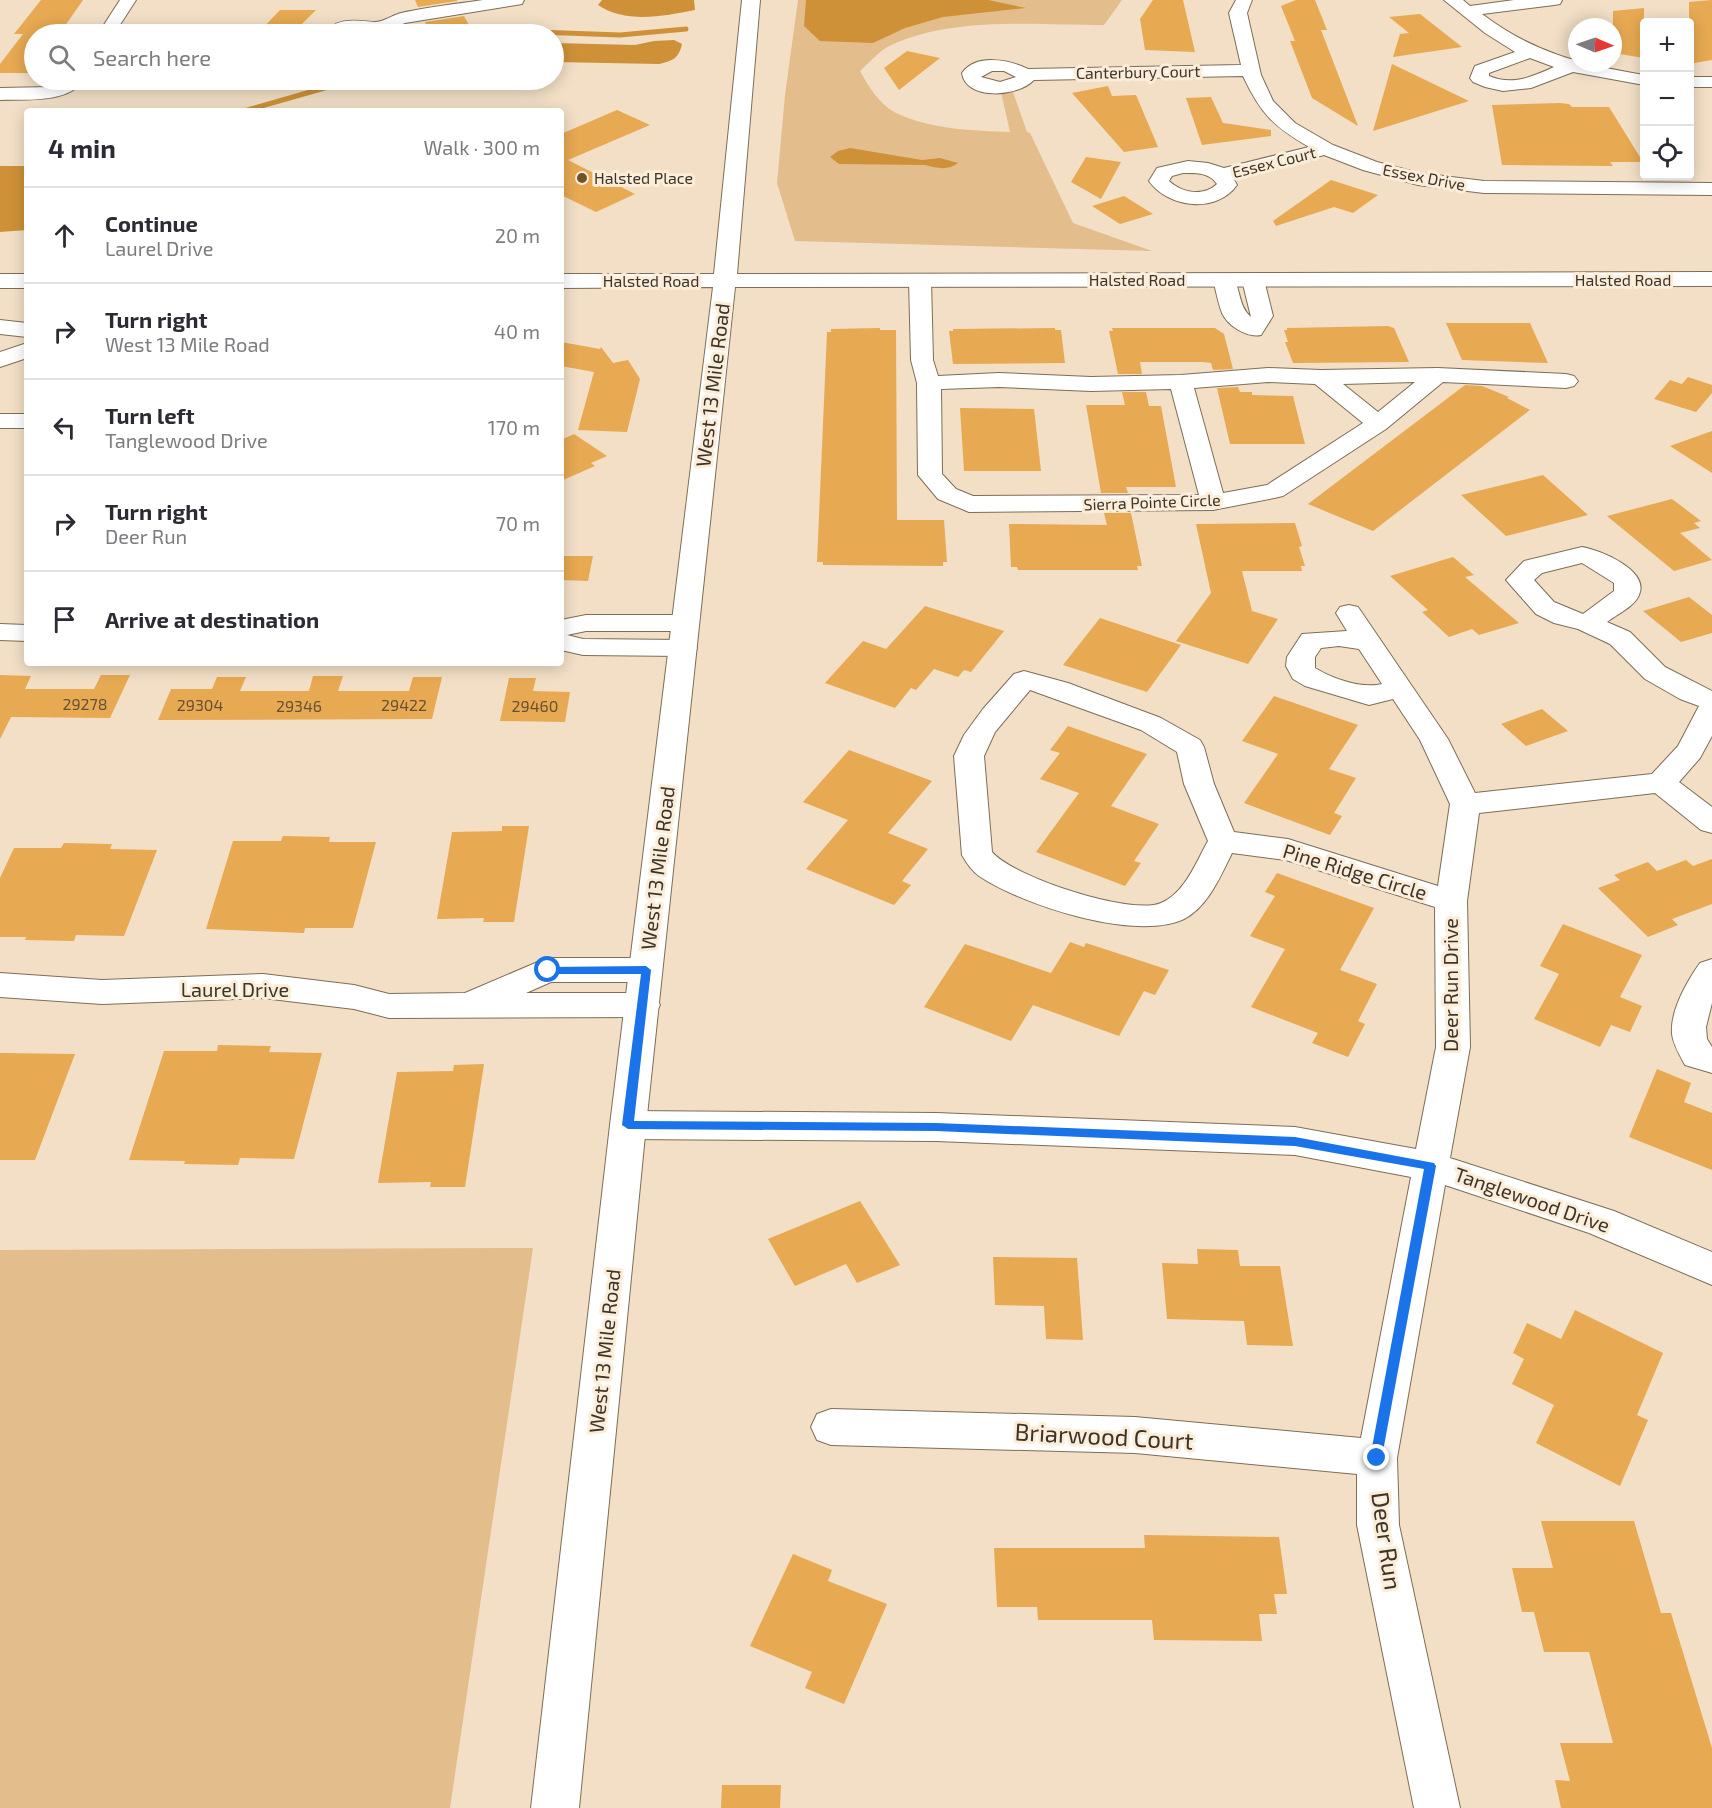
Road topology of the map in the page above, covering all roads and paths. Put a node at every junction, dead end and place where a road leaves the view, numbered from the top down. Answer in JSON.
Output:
{"nodes":[{"id":1,"x":128,"y":0,"type":"edge"},
{"id":2,"x":516,"y":0,"type":"edge"},
{"id":3,"x":751,"y":0,"type":"edge"},
{"id":4,"x":1244,"y":0,"type":"edge"},
{"id":5,"x":1452,"y":0,"type":"edge"},
{"id":6,"x":1554,"y":0,"type":"edge"},
{"id":7,"x":1468,"y":11,"type":"junction"},
{"id":8,"x":112,"y":24,"type":"edge"},
{"id":9,"x":390,"y":24,"type":"edge"},
{"id":10,"x":1531,"y":52,"type":"junction"},
{"id":11,"x":1568,"y":66,"type":"edge"},
{"id":12,"x":1568,"y":68,"type":"edge"},
{"id":13,"x":1251,"y":70,"type":"junction"},
{"id":14,"x":1598,"y":72,"type":"edge"},
{"id":15,"x":1025,"y":75,"type":"dead end"},
{"id":16,"x":1640,"y":79,"type":"edge"},
{"id":17,"x":1694,"y":82,"type":"edge"},
{"id":18,"x":1712,"y":82,"type":"edge"},
{"id":19,"x":59,"y":90,"type":"edge"},
{"id":20,"x":0,"y":94,"type":"edge"},
{"id":21,"x":1326,"y":149,"type":"junction"},
{"id":22,"x":1221,"y":175,"type":"dead end"},
{"id":23,"x":1712,"y":189,"type":"edge"},
{"id":24,"x":1712,"y":279,"type":"edge"},
{"id":25,"x":725,"y":280,"type":"junction"},
{"id":26,"x":920,"y":280,"type":"junction"},
{"id":27,"x":1224,"y":280,"type":"junction"},
{"id":28,"x":1253,"y":280,"type":"junction"},
{"id":29,"x":0,"y":281,"type":"edge"},
{"id":30,"x":24,"y":281,"type":"edge"},
{"id":31,"x":564,"y":281,"type":"edge"},
{"id":32,"x":0,"y":327,"type":"edge"},
{"id":33,"x":24,"y":329,"type":"edge"},
{"id":34,"x":24,"y":351,"type":"edge"},
{"id":35,"x":1260,"y":353,"type":"junction"},
{"id":36,"x":0,"y":360,"type":"edge"},
{"id":37,"x":1438,"y":375,"type":"junction"},
{"id":38,"x":1321,"y":377,"type":"junction"},
{"id":39,"x":1181,"y":381,"type":"junction"},
{"id":40,"x":1566,"y":381,"type":"dead end"},
{"id":41,"x":929,"y":383,"type":"junction"},
{"id":42,"x":0,"y":421,"type":"edge"},
{"id":43,"x":24,"y":421,"type":"edge"},
{"id":44,"x":1378,"y":424,"type":"junction"},
{"id":45,"x":1213,"y":502,"type":"junction"},
{"id":46,"x":1348,"y":613,"type":"dead end"},
{"id":47,"x":1588,"y":623,"type":"dead end"},
{"id":48,"x":564,"y":627,"type":"edge"},
{"id":49,"x":0,"y":632,"type":"edge"},
{"id":50,"x":24,"y":633,"type":"edge"},
{"id":51,"x":684,"y":636,"type":"junction"},
{"id":52,"x":1367,"y":641,"type":"junction"},
{"id":53,"x":564,"y":643,"type":"edge"},
{"id":54,"x":1399,"y":688,"type":"junction"},
{"id":55,"x":1712,"y":701,"type":"edge"},
{"id":56,"x":1712,"y":708,"type":"edge"},
{"id":57,"x":1662,"y":783,"type":"junction"},
{"id":58,"x":1465,"y":804,"type":"junction"},
{"id":59,"x":1712,"y":823,"type":"edge"},
{"id":60,"x":1223,"y":841,"type":"junction"},
{"id":61,"x":1451,"y":901,"type":"junction"},
{"id":62,"x":646,"y":970,"type":"junction"},
{"id":63,"x":1712,"y":971,"type":"edge"},
{"id":64,"x":0,"y":985,"type":"edge"},
{"id":65,"x":468,"y":1005,"type":"junction"},
{"id":66,"x":643,"y":1005,"type":"junction"},
{"id":67,"x":1712,"y":1060,"type":"edge"},
{"id":68,"x":628,"y":1125,"type":"junction"},
{"id":69,"x":1430,"y":1166,"type":"junction"},
{"id":70,"x":1712,"y":1269,"type":"edge"},
{"id":71,"x":831,"y":1427,"type":"dead end"},
{"id":72,"x":1377,"y":1458,"type":"junction"},
{"id":73,"x":555,"y":1808,"type":"edge"},
{"id":74,"x":1437,"y":1808,"type":"edge"}],
"edges":[{"from":1,"to":8,"type":"street"},
{"from":2,"to":9,"type":"street"},
{"from":3,"to":25,"type":"street","name":"West 13 Mile Road"},
{"from":4,"to":13,"type":"street","name":"Essex Drive"},
{"from":5,"to":7,"type":"street"},
{"from":6,"to":7,"type":"street"},
{"from":7,"to":10,"type":"street"},
{"from":10,"to":11,"type":"street"},
{"from":10,"to":12,"type":"street"},
{"from":13,"to":15,"type":"street","name":"Canterbury Court"},
{"from":13,"to":21,"type":"street","name":"Essex Drive"},
{"from":14,"to":16,"type":"street"},
{"from":17,"to":18,"type":"street"},
{"from":19,"to":20,"type":"street"},
{"from":21,"to":22,"type":"street","name":"Essex Court"},
{"from":21,"to":23,"type":"street","name":"Essex Drive"},
{"from":24,"to":28,"type":"street","name":"Halsted Road"},
{"from":25,"to":26,"type":"street","name":"Halsted Road"},
{"from":25,"to":31,"type":"street","name":"Halsted Road"},
{"from":25,"to":51,"type":"street","name":"West 13 Mile Road"},
{"from":26,"to":27,"type":"street","name":"Halsted Road"},
{"from":26,"to":41,"type":"street","name":"Sierra Pointe Circle"},
{"from":27,"to":28,"type":"street","name":"Halsted Road"},
{"from":27,"to":35,"type":"street"},
{"from":28,"to":35,"type":"street"},
{"from":29,"to":30,"type":"street"},
{"from":32,"to":33,"type":"street"},
{"from":34,"to":36,"type":"street"},
{"from":35,"to":38,"type":"street"},
{"from":35,"to":39,"type":"street"},
{"from":37,"to":38,"type":"street"},
{"from":37,"to":40,"type":"street"},
{"from":37,"to":44,"type":"street","name":"Sierra Pointe Circle"},
{"from":38,"to":44,"type":"street"},
{"from":39,"to":41,"type":"street"},
{"from":39,"to":45,"type":"street"},
{"from":41,"to":45,"type":"street","name":"Sierra Pointe Circle"},
{"from":42,"to":43,"type":"street"},
{"from":44,"to":45,"type":"street","name":"Sierra Pointe Circle"},
{"from":46,"to":52,"type":"street"},
{"from":47,"to":55,"type":"street"},
{"from":48,"to":51,"type":"street"},
{"from":49,"to":50,"type":"street"},
{"from":51,"to":53,"type":"street"},
{"from":51,"to":62,"type":"street","name":"West 13 Mile Road"},
{"from":52,"to":54,"type":"street"},
{"from":52,"to":54,"type":"street"},
{"from":54,"to":58,"type":"street"},
{"from":56,"to":57,"type":"street"},
{"from":57,"to":58,"type":"street"},
{"from":57,"to":59,"type":"street"},
{"from":58,"to":61,"type":"street","name":"Deer Run Drive"},
{"from":60,"to":60,"type":"street"},
{"from":60,"to":61,"type":"street","name":"Pine Ridge Circle"},
{"from":61,"to":69,"type":"street","name":"Deer Run Drive"},
{"from":62,"to":65,"type":"street","name":"Laurel Drive"},
{"from":62,"to":66,"type":"street","name":"West 13 Mile Road"},
{"from":63,"to":67,"type":"street"},
{"from":64,"to":65,"type":"street","name":"Laurel Drive"},
{"from":65,"to":66,"type":"street","name":"Laurel Drive"},
{"from":66,"to":68,"type":"street","name":"West 13 Mile Road"},
{"from":68,"to":69,"type":"street","name":"Tanglewood Drive"},
{"from":68,"to":73,"type":"street","name":"West 13 Mile Road"},
{"from":69,"to":70,"type":"street","name":"Tanglewood Drive"},
{"from":69,"to":72,"type":"street","name":"Deer Run"},
{"from":71,"to":72,"type":"street","name":"Briarwood Court"},
{"from":72,"to":74,"type":"street","name":"Deer Run"}]}
